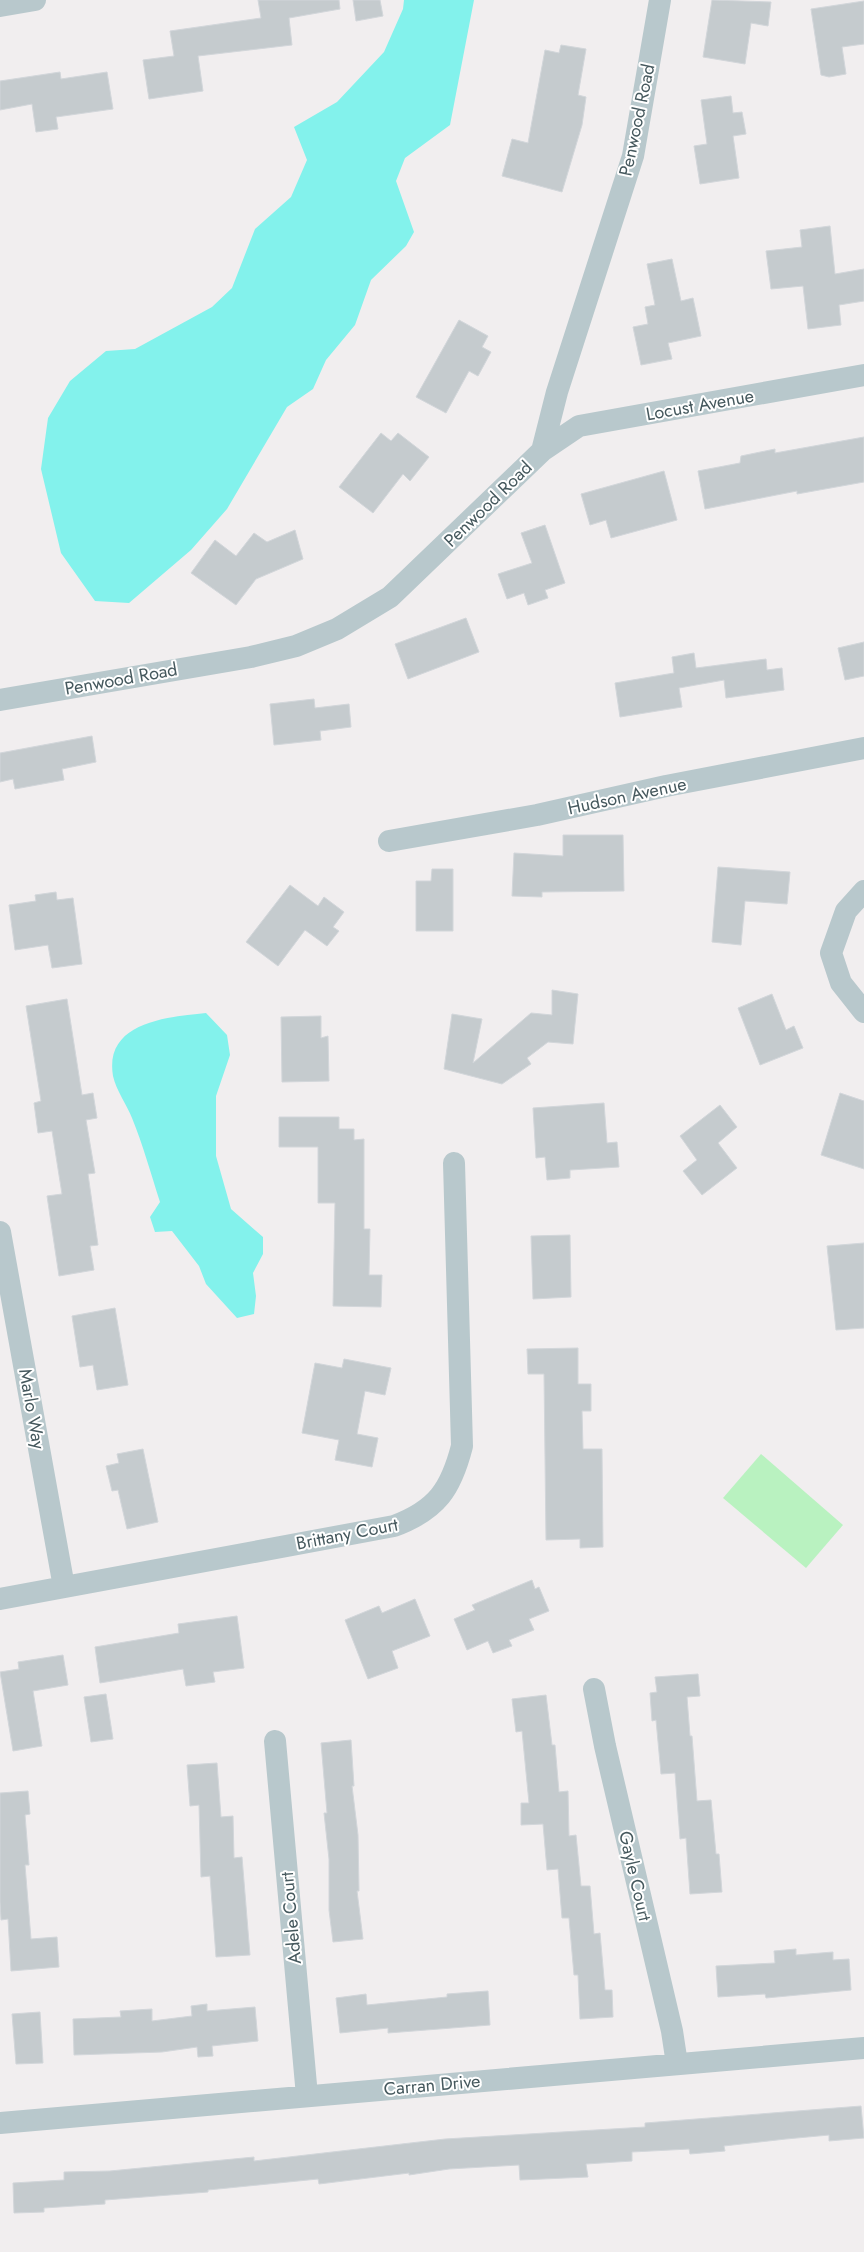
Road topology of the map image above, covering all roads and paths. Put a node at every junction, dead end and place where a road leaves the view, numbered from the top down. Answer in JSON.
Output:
{"nodes":[{"id":1,"x":35,"y":0,"type":"edge"},
{"id":2,"x":660,"y":0,"type":"edge"},
{"id":3,"x":0,"y":6,"type":"edge"},
{"id":4,"x":864,"y":376,"type":"edge"},
{"id":5,"x":542,"y":451,"type":"junction"},
{"id":6,"x":0,"y":700,"type":"edge"},
{"id":7,"x":864,"y":748,"type":"edge"},
{"id":8,"x":389,"y":840,"type":"dead end"},
{"id":9,"x":864,"y":891,"type":"edge"},
{"id":10,"x":864,"y":1012,"type":"edge"},
{"id":11,"x":454,"y":1163,"type":"dead end"},
{"id":12,"x":0,"y":1232,"type":"edge"},
{"id":13,"x":64,"y":1587,"type":"junction"},
{"id":14,"x":0,"y":1599,"type":"edge"},
{"id":15,"x":594,"y":1689,"type":"dead end"},
{"id":16,"x":275,"y":1741,"type":"dead end"},
{"id":17,"x":864,"y":2048,"type":"edge"},
{"id":18,"x":677,"y":2064,"type":"junction"},
{"id":19,"x":307,"y":2096,"type":"junction"},
{"id":20,"x":0,"y":2123,"type":"edge"}],
"edges":[{"from":1,"to":3,"type":"street"},
{"from":2,"to":5,"type":"street","name":"Penwood Road"},
{"from":4,"to":5,"type":"street","name":"Locust Avenue"},
{"from":5,"to":6,"type":"street","name":"Penwood Road"},
{"from":7,"to":8,"type":"street","name":"Hudson Avenue"},
{"from":9,"to":10,"type":"street"},
{"from":11,"to":13,"type":"street","name":"Brittany Court"},
{"from":12,"to":13,"type":"street","name":"Marlo Way"},
{"from":13,"to":14,"type":"street","name":"Brittany Court"},
{"from":15,"to":18,"type":"street","name":"Gayle Court"},
{"from":16,"to":19,"type":"street","name":"Adele Court"},
{"from":17,"to":18,"type":"street","name":"Carran Drive"},
{"from":18,"to":19,"type":"street","name":"Carran Drive"},
{"from":19,"to":20,"type":"street","name":"Carran Drive"}]}
